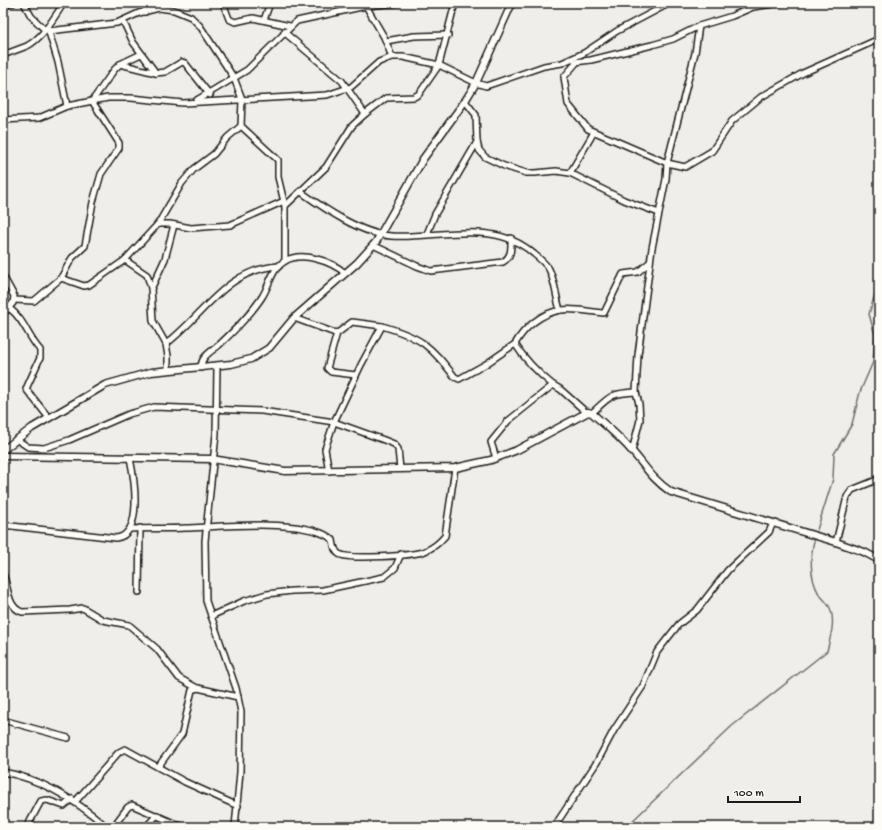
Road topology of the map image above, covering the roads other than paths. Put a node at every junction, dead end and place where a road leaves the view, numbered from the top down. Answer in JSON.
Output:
{"nodes":[{"id":1,"x":13,"y":3,"type":"edge"},
{"id":2,"x":24,"y":3,"type":"edge"},
{"id":3,"x":64,"y":3,"type":"edge"},
{"id":4,"x":146,"y":3,"type":"edge"},
{"id":5,"x":223,"y":3,"type":"edge"},
{"id":6,"x":270,"y":3,"type":"edge"},
{"id":7,"x":398,"y":3,"type":"edge"},
{"id":8,"x":455,"y":3,"type":"edge"},
{"id":9,"x":512,"y":3,"type":"edge"},
{"id":10,"x":670,"y":3,"type":"edge"},
{"id":11,"x":778,"y":3,"type":"edge"},
{"id":12,"x":3,"y":6,"type":"edge"},
{"id":13,"x":366,"y":6,"type":"junction"},
{"id":14,"x":144,"y":12,"type":"junction"},
{"id":15,"x":264,"y":20,"type":"junction"},
{"id":16,"x":123,"y":21,"type":"junction"},
{"id":17,"x":290,"y":26,"type":"junction"},
{"id":18,"x":698,"y":26,"type":"junction"},
{"id":19,"x":47,"y":29,"type":"junction"},
{"id":20,"x":284,"y":32,"type":"junction"},
{"id":21,"x":448,"y":35,"type":"junction"},
{"id":22,"x":879,"y":39,"type":"edge"},
{"id":23,"x":386,"y":41,"type":"junction"},
{"id":24,"x":141,"y":54,"type":"junction"},
{"id":25,"x":3,"y":55,"type":"edge"},
{"id":26,"x":392,"y":57,"type":"junction"},
{"id":27,"x":568,"y":60,"type":"junction"},
{"id":28,"x":577,"y":62,"type":"junction"},
{"id":29,"x":120,"y":64,"type":"junction"},
{"id":30,"x":439,"y":65,"type":"junction"},
{"id":31,"x":156,"y":73,"type":"junction"},
{"id":32,"x":234,"y":78,"type":"junction"},
{"id":33,"x":476,"y":83,"type":"junction"},
{"id":34,"x":348,"y":88,"type":"junction"},
{"id":35,"x":209,"y":93,"type":"junction"},
{"id":36,"x":242,"y":99,"type":"junction"},
{"id":37,"x":215,"y":100,"type":"junction"},
{"id":38,"x":196,"y":101,"type":"junction"},
{"id":39,"x":466,"y":101,"type":"junction"},
{"id":40,"x":92,"y":102,"type":"junction"},
{"id":41,"x":66,"y":106,"type":"junction"},
{"id":42,"x":365,"y":114,"type":"junction"},
{"id":43,"x":3,"y":120,"type":"edge"},
{"id":44,"x":241,"y":126,"type":"junction"},
{"id":45,"x":594,"y":132,"type":"junction"},
{"id":46,"x":477,"y":142,"type":"junction"},
{"id":47,"x":667,"y":164,"type":"junction"},
{"id":48,"x":570,"y":173,"type":"junction"},
{"id":49,"x":301,"y":192,"type":"junction"},
{"id":50,"x":285,"y":203,"type":"junction"},
{"id":51,"x":659,"y":213,"type":"junction"},
{"id":52,"x":158,"y":224,"type":"junction"},
{"id":53,"x":174,"y":225,"type":"junction"},
{"id":54,"x":381,"y":234,"type":"junction"},
{"id":55,"x":427,"y":234,"type":"junction"},
{"id":56,"x":510,"y":238,"type":"junction"},
{"id":57,"x":373,"y":245,"type":"junction"},
{"id":58,"x":125,"y":260,"type":"junction"},
{"id":59,"x":285,"y":261,"type":"junction"},
{"id":60,"x":650,"y":262,"type":"junction"},
{"id":61,"x":279,"y":266,"type":"junction"},
{"id":62,"x":345,"y":272,"type":"junction"},
{"id":63,"x":3,"y":276,"type":"edge"},
{"id":64,"x":61,"y":278,"type":"junction"},
{"id":65,"x":151,"y":288,"type":"junction"},
{"id":66,"x":14,"y":300,"type":"junction"},
{"id":67,"x":9,"y":308,"type":"junction"},
{"id":68,"x":560,"y":310,"type":"junction"},
{"id":69,"x":3,"y":314,"type":"edge"},
{"id":70,"x":294,"y":318,"type":"junction"},
{"id":71,"x":382,"y":326,"type":"junction"},
{"id":72,"x":337,"y":333,"type":"junction"},
{"id":73,"x":166,"y":344,"type":"junction"},
{"id":74,"x":515,"y":344,"type":"junction"},
{"id":75,"x":217,"y":367,"type":"junction"},
{"id":76,"x":201,"y":368,"type":"junction"},
{"id":77,"x":168,"y":370,"type":"junction"},
{"id":78,"x":356,"y":375,"type":"junction"},
{"id":79,"x":552,"y":385,"type":"junction"},
{"id":80,"x":636,"y":392,"type":"junction"},
{"id":81,"x":216,"y":408,"type":"junction"},
{"id":82,"x":589,"y":412,"type":"junction"},
{"id":83,"x":49,"y":418,"type":"junction"},
{"id":84,"x":334,"y":422,"type":"junction"},
{"id":85,"x":16,"y":439,"type":"junction"},
{"id":86,"x":3,"y":450,"type":"edge"},
{"id":87,"x":632,"y":451,"type":"junction"},
{"id":88,"x":3,"y":456,"type":"edge"},
{"id":89,"x":130,"y":458,"type":"junction"},
{"id":90,"x":496,"y":458,"type":"junction"},
{"id":91,"x":212,"y":459,"type":"junction"},
{"id":92,"x":455,"y":468,"type":"junction"},
{"id":93,"x":400,"y":469,"type":"junction"},
{"id":94,"x":329,"y":471,"type":"junction"},
{"id":95,"x":879,"y":479,"type":"edge"},
{"id":96,"x":773,"y":523,"type":"junction"},
{"id":97,"x":3,"y":525,"type":"edge"},
{"id":98,"x":206,"y":527,"type":"junction"},
{"id":99,"x":140,"y":528,"type":"junction"},
{"id":100,"x":130,"y":529,"type":"junction"},
{"id":101,"x":836,"y":542,"type":"junction"},
{"id":102,"x":400,"y":554,"type":"junction"},
{"id":103,"x":879,"y":560,"type":"edge"},
{"id":104,"x":3,"y":574,"type":"edge"},
{"id":105,"x":139,"y":592,"type":"dead end"},
{"id":106,"x":211,"y":616,"type":"junction"},
{"id":107,"x":197,"y":688,"type":"junction"},
{"id":108,"x":238,"y":697,"type":"junction"},
{"id":109,"x":3,"y":720,"type":"edge"},
{"id":110,"x":68,"y":738,"type":"dead end"},
{"id":111,"x":158,"y":767,"type":"junction"},
{"id":112,"x":3,"y":772,"type":"edge"},
{"id":113,"x":74,"y":801,"type":"junction"},
{"id":114,"x":238,"y":806,"type":"junction"},
{"id":115,"x":157,"y":815,"type":"junction"},
{"id":116,"x":27,"y":827,"type":"edge"},
{"id":117,"x":108,"y":827,"type":"edge"},
{"id":118,"x":113,"y":827,"type":"edge"},
{"id":119,"x":146,"y":827,"type":"edge"},
{"id":120,"x":183,"y":827,"type":"edge"},
{"id":121,"x":235,"y":827,"type":"edge"},
{"id":122,"x":554,"y":827,"type":"edge"}],
"edges":[{"from":1,"to":12,"type":"street"},
{"from":2,"to":19,"type":"street"},
{"from":3,"to":19,"type":"street"},
{"from":4,"to":14,"type":"street"},
{"from":5,"to":15,"type":"street"},
{"from":6,"to":15,"type":"street"},
{"from":7,"to":13,"type":"street"},
{"from":8,"to":21,"type":"street"},
{"from":9,"to":33,"type":"street"},
{"from":10,"to":27,"type":"street"},
{"from":11,"to":18,"type":"street"},
{"from":13,"to":17,"type":"street"},
{"from":13,"to":23,"type":"street"},
{"from":14,"to":16,"type":"street"},
{"from":14,"to":32,"type":"street"},
{"from":15,"to":17,"type":"street"},
{"from":16,"to":19,"type":"street"},
{"from":16,"to":24,"type":"street"},
{"from":17,"to":20,"type":"street"},
{"from":18,"to":28,"type":"street"},
{"from":18,"to":47,"type":"street"},
{"from":19,"to":25,"type":"street"},
{"from":19,"to":41,"type":"street"},
{"from":20,"to":32,"type":"street"},
{"from":20,"to":34,"type":"street"},
{"from":21,"to":23,"type":"street"},
{"from":21,"to":30,"type":"street"},
{"from":22,"to":47,"type":"street"},
{"from":23,"to":26,"type":"street"},
{"from":24,"to":29,"type":"street"},
{"from":24,"to":31,"type":"street"},
{"from":26,"to":30,"type":"street"},
{"from":26,"to":34,"type":"street"},
{"from":27,"to":28,"type":"street"},
{"from":27,"to":33,"type":"street"},
{"from":28,"to":45,"type":"street"},
{"from":29,"to":31,"type":"street"},
{"from":29,"to":40,"type":"street"},
{"from":30,"to":33,"type":"street"},
{"from":30,"to":42,"type":"street"},
{"from":31,"to":35,"type":"street"},
{"from":32,"to":35,"type":"street"},
{"from":32,"to":36,"type":"street"},
{"from":33,"to":39,"type":"street"},
{"from":34,"to":36,"type":"street"},
{"from":34,"to":42,"type":"street"},
{"from":35,"to":37,"type":"street"},
{"from":35,"to":38,"type":"street"},
{"from":36,"to":37,"type":"street"},
{"from":36,"to":44,"type":"street"},
{"from":37,"to":38,"type":"street"},
{"from":38,"to":40,"type":"street"},
{"from":39,"to":46,"type":"street"},
{"from":39,"to":54,"type":"street"},
{"from":40,"to":41,"type":"street"},
{"from":40,"to":64,"type":"street"},
{"from":41,"to":43,"type":"street"},
{"from":42,"to":49,"type":"street"},
{"from":44,"to":50,"type":"street"},
{"from":44,"to":52,"type":"street"},
{"from":45,"to":47,"type":"street"},
{"from":45,"to":48,"type":"street"},
{"from":46,"to":48,"type":"street"},
{"from":46,"to":55,"type":"street"},
{"from":47,"to":51,"type":"street"},
{"from":48,"to":51,"type":"street"},
{"from":49,"to":50,"type":"street"},
{"from":49,"to":54,"type":"street"},
{"from":50,"to":53,"type":"street"},
{"from":50,"to":59,"type":"street"},
{"from":51,"to":60,"type":"street"},
{"from":52,"to":53,"type":"street"},
{"from":52,"to":58,"type":"street"},
{"from":53,"to":65,"type":"street"},
{"from":54,"to":55,"type":"street"},
{"from":54,"to":57,"type":"street"},
{"from":55,"to":56,"type":"street"},
{"from":56,"to":57,"type":"street"},
{"from":56,"to":68,"type":"street"},
{"from":57,"to":62,"type":"street"},
{"from":58,"to":64,"type":"street"},
{"from":58,"to":65,"type":"street"},
{"from":59,"to":61,"type":"street"},
{"from":59,"to":62,"type":"street"},
{"from":60,"to":68,"type":"street"},
{"from":60,"to":80,"type":"street"},
{"from":61,"to":73,"type":"street"},
{"from":61,"to":76,"type":"street"},
{"from":62,"to":70,"type":"street"},
{"from":63,"to":66,"type":"street"},
{"from":64,"to":66,"type":"street"},
{"from":65,"to":73,"type":"street"},
{"from":66,"to":67,"type":"street"},
{"from":67,"to":69,"type":"street"},
{"from":67,"to":83,"type":"street"},
{"from":68,"to":74,"type":"street"},
{"from":70,"to":72,"type":"street"},
{"from":70,"to":75,"type":"street"},
{"from":71,"to":72,"type":"street"},
{"from":71,"to":74,"type":"street"},
{"from":71,"to":78,"type":"street"},
{"from":72,"to":78,"type":"street"},
{"from":73,"to":77,"type":"street"},
{"from":74,"to":79,"type":"street"},
{"from":75,"to":76,"type":"street"},
{"from":75,"to":81,"type":"street"},
{"from":76,"to":77,"type":"street"},
{"from":77,"to":83,"type":"street"},
{"from":78,"to":84,"type":"street"},
{"from":79,"to":82,"type":"street"},
{"from":79,"to":90,"type":"street"},
{"from":80,"to":82,"type":"street"},
{"from":80,"to":87,"type":"street"},
{"from":81,"to":84,"type":"street"},
{"from":81,"to":85,"type":"street"},
{"from":81,"to":91,"type":"street"},
{"from":82,"to":87,"type":"street"},
{"from":82,"to":90,"type":"street"},
{"from":83,"to":85,"type":"street"},
{"from":84,"to":93,"type":"street"},
{"from":84,"to":94,"type":"street"},
{"from":85,"to":86,"type":"street"},
{"from":87,"to":96,"type":"street"},
{"from":88,"to":89,"type":"street"},
{"from":89,"to":91,"type":"street"},
{"from":89,"to":100,"type":"street"},
{"from":90,"to":92,"type":"street"},
{"from":91,"to":94,"type":"street"},
{"from":91,"to":98,"type":"street"},
{"from":92,"to":93,"type":"street"},
{"from":92,"to":102,"type":"street"},
{"from":93,"to":94,"type":"street"},
{"from":95,"to":101,"type":"street"},
{"from":96,"to":101,"type":"street"},
{"from":96,"to":122,"type":"street"},
{"from":97,"to":100,"type":"street"},
{"from":98,"to":99,"type":"street"},
{"from":98,"to":102,"type":"street"},
{"from":98,"to":106,"type":"street"},
{"from":99,"to":100,"type":"street"},
{"from":99,"to":105,"type":"street"},
{"from":101,"to":103,"type":"street"},
{"from":102,"to":106,"type":"street"},
{"from":104,"to":107,"type":"street"},
{"from":106,"to":108,"type":"street"},
{"from":107,"to":108,"type":"street"},
{"from":107,"to":111,"type":"street"},
{"from":108,"to":114,"type":"street"},
{"from":109,"to":110,"type":"street"},
{"from":111,"to":113,"type":"street"},
{"from":111,"to":114,"type":"street"},
{"from":112,"to":113,"type":"street"},
{"from":113,"to":116,"type":"street"},
{"from":113,"to":117,"type":"street"},
{"from":114,"to":121,"type":"street"},
{"from":115,"to":118,"type":"street"},
{"from":115,"to":119,"type":"street"},
{"from":115,"to":120,"type":"street"}]}
